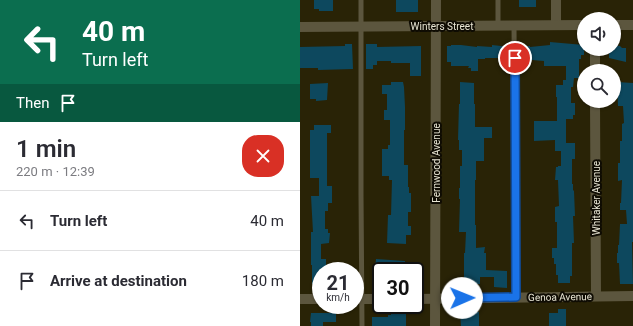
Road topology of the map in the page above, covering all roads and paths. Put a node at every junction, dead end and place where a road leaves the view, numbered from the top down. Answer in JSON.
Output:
{"nodes":[{"id":1,"x":361,"y":0,"type":"edge"},
{"id":2,"x":436,"y":0,"type":"edge"},
{"id":3,"x":498,"y":0,"type":"edge"},
{"id":4,"x":556,"y":0,"type":"edge"},
{"id":5,"x":556,"y":25,"type":"junction"},
{"id":6,"x":577,"y":25,"type":"edge"},
{"id":7,"x":621,"y":25,"type":"edge"},
{"id":8,"x":633,"y":25,"type":"edge"},
{"id":9,"x":436,"y":26,"type":"junction"},
{"id":10,"x":498,"y":26,"type":"junction"},
{"id":11,"x":514,"y":26,"type":"junction"},
{"id":12,"x":300,"y":27,"type":"edge"},
{"id":13,"x":361,"y":27,"type":"junction"},
{"id":14,"x":595,"y":108,"type":"edge"},
{"id":15,"x":359,"y":262,"type":"edge"},
{"id":16,"x":596,"y":296,"type":"junction"},
{"id":17,"x":633,"y":296,"type":"edge"},
{"id":18,"x":516,"y":297,"type":"junction"},
{"id":19,"x":300,"y":299,"type":"edge"},
{"id":20,"x":312,"y":299,"type":"edge"},
{"id":21,"x":424,"y":299,"type":"edge"},
{"id":22,"x":435,"y":299,"type":"junction"},
{"id":23,"x":361,"y":314,"type":"edge"},
{"id":24,"x":362,"y":326,"type":"edge"},
{"id":25,"x":436,"y":326,"type":"edge"}],
"edges":[{"from":1,"to":13,"type":"lane"},
{"from":2,"to":9,"type":"street","name":"Fernwood Avenue"},
{"from":3,"to":10,"type":"lane"},
{"from":4,"to":5,"type":"street"},
{"from":5,"to":6,"type":"street","name":"Winters Street"},
{"from":5,"to":11,"type":"street","name":"Winters Street"},
{"from":7,"to":8,"type":"street"},
{"from":9,"to":10,"type":"street","name":"Winters Street"},
{"from":9,"to":13,"type":"street","name":"Winters Street"},
{"from":9,"to":22,"type":"street","name":"Fernwood Avenue"},
{"from":10,"to":11,"type":"street","name":"Winters Street"},
{"from":11,"to":18,"type":"lane"},
{"from":12,"to":13,"type":"street","name":"Winters Street"},
{"from":13,"to":15,"type":"lane"},
{"from":14,"to":16,"type":"street","name":"Whitaker Avenue"},
{"from":16,"to":17,"type":"street","name":"Genoa Avenue"},
{"from":16,"to":18,"type":"street","name":"Genoa Avenue"},
{"from":18,"to":22,"type":"street","name":"Genoa Avenue"},
{"from":19,"to":20,"type":"street"},
{"from":21,"to":22,"type":"street","name":"Genoa Avenue"},
{"from":22,"to":25,"type":"street","name":"Fernwood Avenue"},
{"from":23,"to":24,"type":"lane"}]}
